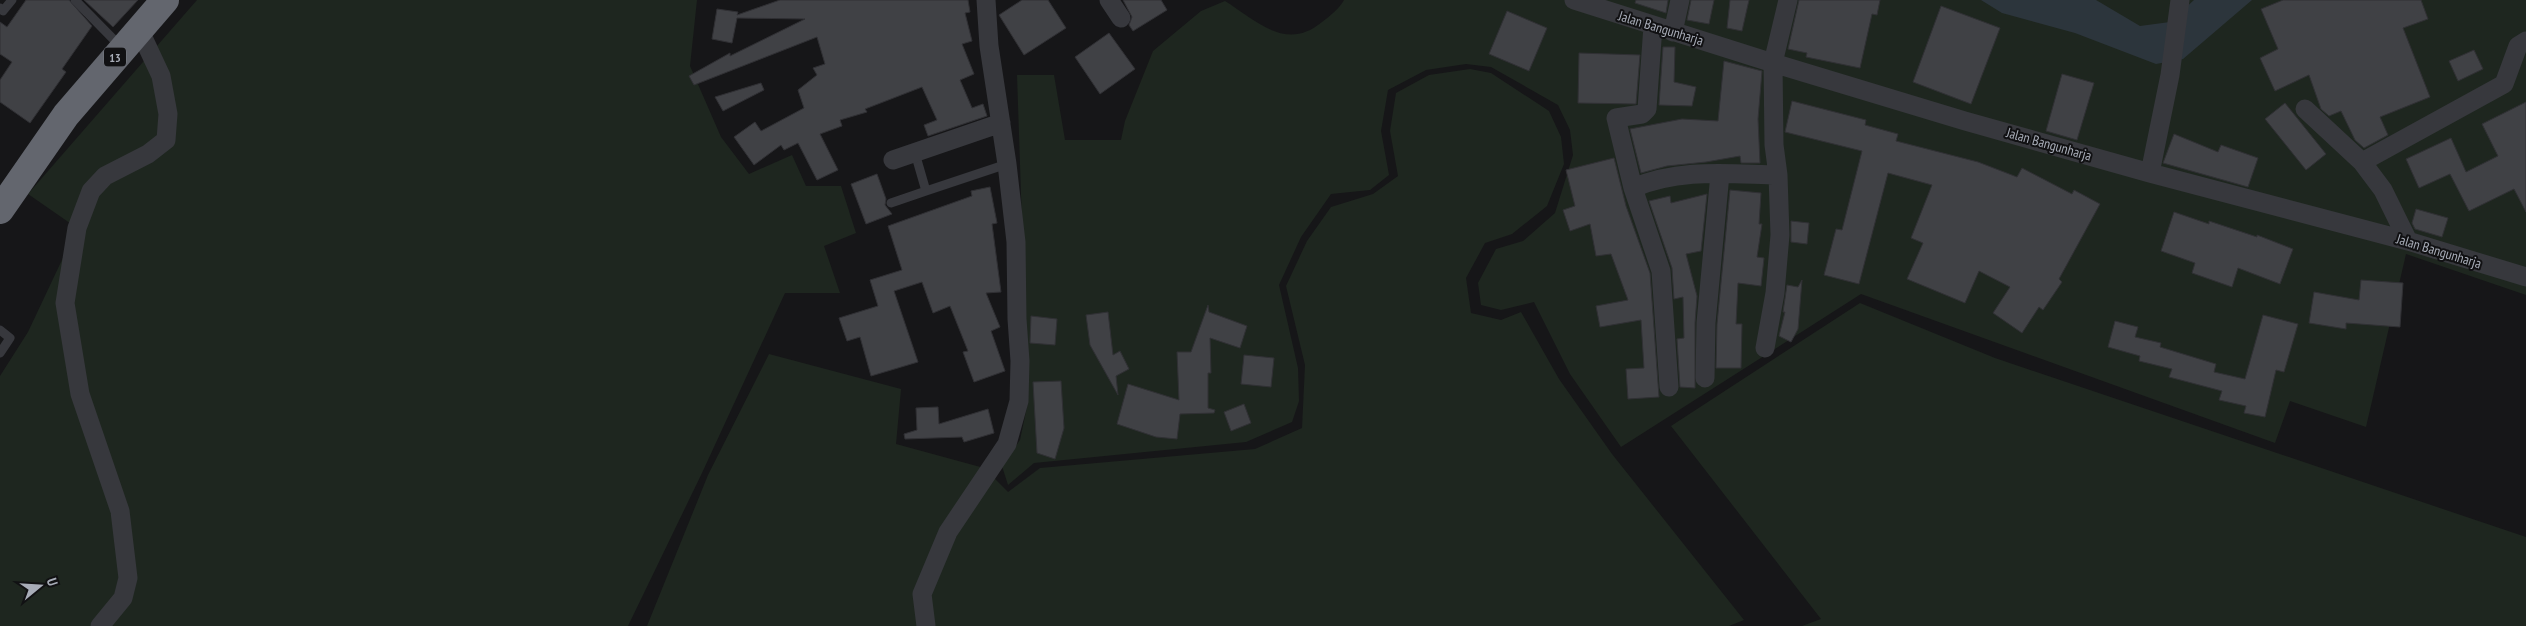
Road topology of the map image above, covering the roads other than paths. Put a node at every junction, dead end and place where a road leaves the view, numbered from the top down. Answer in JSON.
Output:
{"nodes":[{"id":1,"x":12,"y":0,"type":"edge"},
{"id":2,"x":75,"y":0,"type":"edge"},
{"id":3,"x":166,"y":0,"type":"edge"},
{"id":4,"x":986,"y":0,"type":"edge"},
{"id":5,"x":1109,"y":0,"type":"edge"},
{"id":6,"x":1574,"y":0,"type":"edge"},
{"id":7,"x":1680,"y":0,"type":"edge"},
{"id":8,"x":1788,"y":0,"type":"edge"},
{"id":9,"x":2180,"y":0,"type":"edge"},
{"id":10,"x":0,"y":8,"type":"edge"},
{"id":11,"x":1121,"y":18,"type":"dead end"},
{"id":12,"x":1653,"y":26,"type":"junction"},
{"id":13,"x":1673,"y":32,"type":"junction"},
{"id":14,"x":131,"y":39,"type":"junction"},
{"id":15,"x":2526,"y":41,"type":"edge"},
{"id":16,"x":1773,"y":64,"type":"junction"},
{"id":17,"x":2305,"y":109,"type":"dead end"},
{"id":18,"x":1001,"y":123,"type":"junction"},
{"id":19,"x":915,"y":153,"type":"junction"},
{"id":20,"x":893,"y":160,"type":"dead end"},
{"id":21,"x":2362,"y":162,"type":"junction"},
{"id":22,"x":1007,"y":164,"type":"junction"},
{"id":23,"x":2150,"y":173,"type":"junction"},
{"id":24,"x":1720,"y":174,"type":"junction"},
{"id":25,"x":1778,"y":175,"type":"junction"},
{"id":26,"x":1633,"y":188,"type":"junction"},
{"id":27,"x":926,"y":191,"type":"junction"},
{"id":28,"x":891,"y":203,"type":"dead end"},
{"id":29,"x":0,"y":210,"type":"edge"},
{"id":30,"x":2408,"y":241,"type":"junction"},
{"id":31,"x":2526,"y":277,"type":"edge"},
{"id":32,"x":0,"y":330,"type":"edge"},
{"id":33,"x":1765,"y":348,"type":"dead end"},
{"id":34,"x":0,"y":353,"type":"edge"},
{"id":35,"x":1705,"y":378,"type":"dead end"},
{"id":36,"x":1669,"y":387,"type":"dead end"},
{"id":37,"x":100,"y":626,"type":"edge"},
{"id":38,"x":926,"y":626,"type":"edge"}],
"edges":[{"from":1,"to":10,"type":"lane"},
{"from":2,"to":14,"type":"lane"},
{"from":3,"to":14,"type":"highway","number":"13"},
{"from":4,"to":18,"type":"street"},
{"from":5,"to":11,"type":"street"},
{"from":6,"to":12,"type":"street","name":"Jalan Bangunharja"},
{"from":7,"to":13,"type":"street"},
{"from":8,"to":16,"type":"street"},
{"from":9,"to":23,"type":"street"},
{"from":12,"to":13,"type":"street","name":"Jalan Bangunharja"},
{"from":12,"to":26,"type":"street"},
{"from":13,"to":16,"type":"street","name":"Jalan Bangunharja"},
{"from":14,"to":29,"type":"highway","number":"13"},
{"from":14,"to":37,"type":"street"},
{"from":15,"to":21,"type":"street"},
{"from":16,"to":23,"type":"street","name":"Jalan Bangunharja"},
{"from":16,"to":25,"type":"street"},
{"from":17,"to":21,"type":"street"},
{"from":18,"to":19,"type":"street"},
{"from":18,"to":22,"type":"street"},
{"from":19,"to":20,"type":"street"},
{"from":19,"to":27,"type":"lane"},
{"from":21,"to":30,"type":"street"},
{"from":22,"to":27,"type":"lane"},
{"from":22,"to":38,"type":"street"},
{"from":23,"to":30,"type":"street","name":"Jalan Bangunharja"},
{"from":24,"to":25,"type":"street"},
{"from":24,"to":26,"type":"street"},
{"from":24,"to":35,"type":"street"},
{"from":25,"to":33,"type":"street"},
{"from":26,"to":36,"type":"street"},
{"from":27,"to":28,"type":"lane"},
{"from":30,"to":31,"type":"street","name":"Jalan Bangunharja"},
{"from":32,"to":34,"type":"lane"}]}
